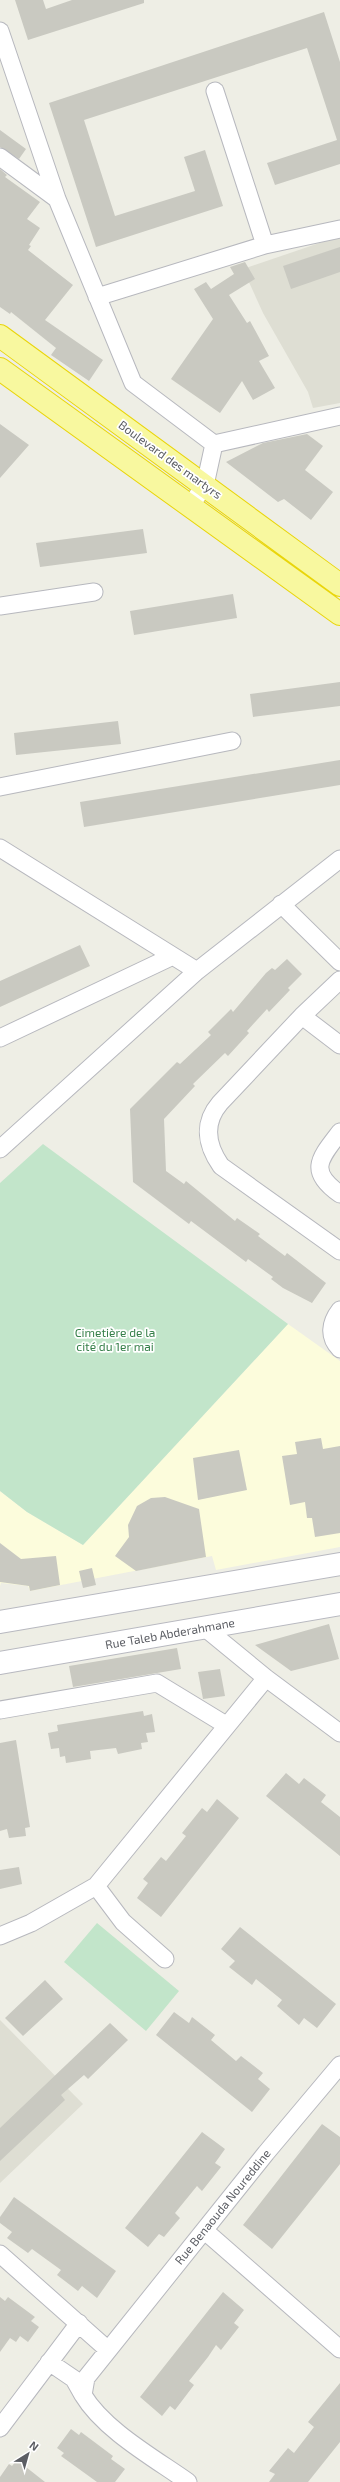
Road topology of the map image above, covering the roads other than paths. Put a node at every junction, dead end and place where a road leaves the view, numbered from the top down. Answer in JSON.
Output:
{"nodes":[{"id":1,"x":0,"y":30,"type":"edge"},
{"id":2,"x":215,"y":91,"type":"dead end"},
{"id":3,"x":0,"y":157,"type":"edge"},
{"id":4,"x":57,"y":199,"type":"junction"},
{"id":5,"x":340,"y":229,"type":"edge"},
{"id":6,"x":265,"y":245,"type":"junction"},
{"id":7,"x":97,"y":297,"type":"junction"},
{"id":8,"x":0,"y":336,"type":"edge"},
{"id":9,"x":0,"y":369,"type":"edge"},
{"id":10,"x":340,"y":416,"type":"edge"},
{"id":11,"x":214,"y":444,"type":"junction"},
{"id":12,"x":205,"y":485,"type":"junction"},
{"id":13,"x":190,"y":506,"type":"junction"},
{"id":14,"x":340,"y":585,"type":"edge"},
{"id":15,"x":94,"y":592,"type":"dead end"},
{"id":16,"x":0,"y":606,"type":"edge"},
{"id":17,"x":340,"y":614,"type":"edge"},
{"id":18,"x":232,"y":741,"type":"dead end"},
{"id":19,"x":0,"y":787,"type":"edge"},
{"id":20,"x":0,"y":848,"type":"edge"},
{"id":21,"x":340,"y":859,"type":"edge"},
{"id":22,"x":281,"y":904,"type":"junction"},
{"id":23,"x":173,"y":956,"type":"junction"},
{"id":24,"x":340,"y":962,"type":"edge"},
{"id":25,"x":197,"y":972,"type":"junction"},
{"id":26,"x":340,"y":980,"type":"edge"},
{"id":27,"x":302,"y":1016,"type":"junction"},
{"id":28,"x":0,"y":1038,"type":"edge"},
{"id":29,"x":340,"y":1045,"type":"edge"},
{"id":30,"x":340,"y":1132,"type":"edge"},
{"id":31,"x":0,"y":1149,"type":"edge"},
{"id":32,"x":340,"y":1194,"type":"edge"},
{"id":33,"x":340,"y":1251,"type":"edge"},
{"id":34,"x":340,"y":1310,"type":"edge"},
{"id":35,"x":340,"y":1350,"type":"edge"},
{"id":36,"x":340,"y":1564,"type":"edge"},
{"id":37,"x":340,"y":1604,"type":"edge"},
{"id":38,"x":0,"y":1622,"type":"edge"},
{"id":39,"x":205,"y":1628,"type":"junction"},
{"id":40,"x":0,"y":1663,"type":"edge"},
{"id":41,"x":266,"y":1678,"type":"junction"},
{"id":42,"x":0,"y":1710,"type":"edge"},
{"id":43,"x":226,"y":1726,"type":"junction"},
{"id":44,"x":340,"y":1733,"type":"edge"},
{"id":45,"x":96,"y":1886,"type":"junction"},
{"id":46,"x":0,"y":1936,"type":"edge"},
{"id":47,"x":165,"y":1959,"type":"dead end"},
{"id":48,"x":340,"y":2065,"type":"edge"},
{"id":49,"x":334,"y":2083,"type":"edge"},
{"id":50,"x":204,"y":2231,"type":"junction"},
{"id":51,"x":0,"y":2254,"type":"edge"},
{"id":52,"x":79,"y":2323,"type":"junction"},
{"id":53,"x":340,"y":2349,"type":"edge"},
{"id":54,"x":107,"y":2350,"type":"junction"},
{"id":55,"x":49,"y":2362,"type":"junction"},
{"id":56,"x":83,"y":2395,"type":"junction"},
{"id":57,"x":0,"y":2428,"type":"edge"},
{"id":58,"x":188,"y":2482,"type":"edge"}],
"edges":[{"from":1,"to":4,"type":"street"},
{"from":2,"to":6,"type":"street"},
{"from":3,"to":4,"type":"street"},
{"from":4,"to":7,"type":"street"},
{"from":5,"to":6,"type":"street"},
{"from":6,"to":7,"type":"street"},
{"from":7,"to":11,"type":"street"},
{"from":8,"to":12,"type":"highway","name":"Boulevard des martyrs"},
{"from":9,"to":13,"type":"highway"},
{"from":10,"to":11,"type":"street"},
{"from":11,"to":12,"type":"street"},
{"from":12,"to":13,"type":"street"},
{"from":12,"to":14,"type":"highway","name":"Boulevard des martyrs"},
{"from":13,"to":17,"type":"highway"},
{"from":15,"to":16,"type":"street"},
{"from":18,"to":19,"type":"street"},
{"from":20,"to":23,"type":"street"},
{"from":21,"to":22,"type":"street"},
{"from":22,"to":24,"type":"street"},
{"from":22,"to":25,"type":"street"},
{"from":23,"to":25,"type":"street"},
{"from":23,"to":28,"type":"street"},
{"from":25,"to":31,"type":"street"},
{"from":26,"to":27,"type":"street"},
{"from":27,"to":29,"type":"street"},
{"from":27,"to":33,"type":"street"},
{"from":30,"to":32,"type":"street"},
{"from":34,"to":35,"type":"street"},
{"from":36,"to":38,"type":"main road"},
{"from":37,"to":39,"type":"main road","name":"Rue Taleb Abderahmane"},
{"from":39,"to":40,"type":"main road","name":"Rue Taleb Abderahmane"},
{"from":39,"to":41,"type":"street"},
{"from":41,"to":43,"type":"street"},
{"from":41,"to":44,"type":"street"},
{"from":42,"to":43,"type":"street"},
{"from":43,"to":45,"type":"street"},
{"from":45,"to":46,"type":"street"},
{"from":45,"to":47,"type":"street"},
{"from":48,"to":49,"type":"street","name":"Rue Benaouda Noureddine"},
{"from":49,"to":50,"type":"street","name":"Rue Benaouda Noureddine"},
{"from":50,"to":53,"type":"street"},
{"from":50,"to":54,"type":"street","name":"Rue Benaouda Noureddine"},
{"from":51,"to":52,"type":"street"},
{"from":52,"to":54,"type":"street"},
{"from":52,"to":55,"type":"street"},
{"from":54,"to":56,"type":"street","name":"Rue Benaouda Noureddine"},
{"from":55,"to":56,"type":"street"},
{"from":55,"to":57,"type":"street"},
{"from":56,"to":58,"type":"street"}]}
